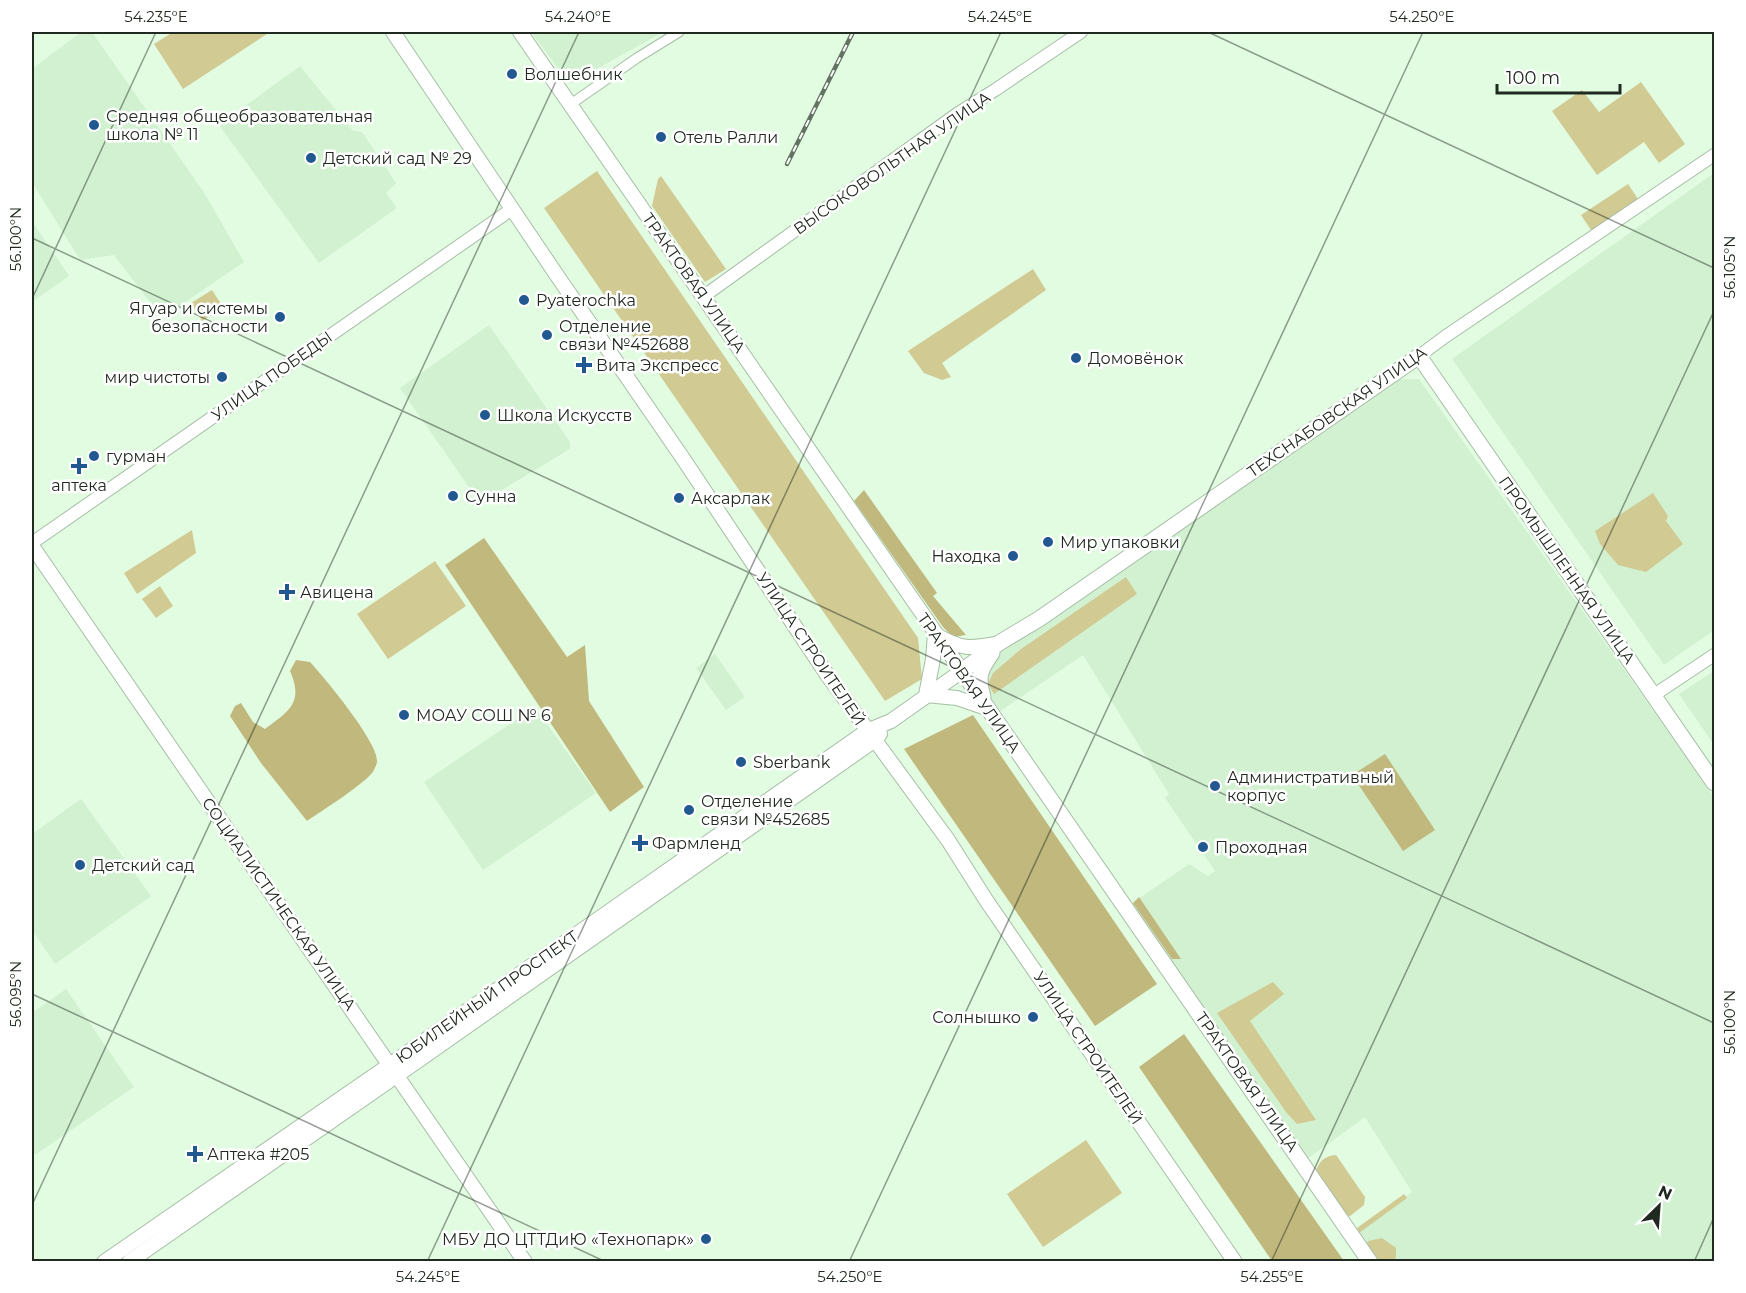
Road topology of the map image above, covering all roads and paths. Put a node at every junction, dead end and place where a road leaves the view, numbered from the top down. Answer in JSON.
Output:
{"nodes":[{"id":1,"x":393,"y":32,"type":"edge"},
{"id":2,"x":520,"y":32,"type":"edge"},
{"id":3,"x":679,"y":32,"type":"edge"},
{"id":4,"x":1081,"y":32,"type":"edge"},
{"id":5,"x":571,"y":104,"type":"junction"},
{"id":6,"x":1714,"y":155,"type":"edge"},
{"id":7,"x":513,"y":209,"type":"junction"},
{"id":8,"x":704,"y":296,"type":"junction"},
{"id":9,"x":1419,"y":356,"type":"junction"},
{"id":10,"x":32,"y":544,"type":"edge"},
{"id":11,"x":935,"y":634,"type":"junction"},
{"id":12,"x":999,"y":643,"type":"junction"},
{"id":13,"x":1714,"y":655,"type":"edge"},
{"id":14,"x":962,"y":671,"type":"junction"},
{"id":15,"x":926,"y":695,"type":"junction"},
{"id":16,"x":1654,"y":695,"type":"junction"},
{"id":17,"x":986,"y":708,"type":"junction"},
{"id":18,"x":871,"y":735,"type":"junction"},
{"id":19,"x":1714,"y":783,"type":"edge"},
{"id":20,"x":393,"y":1070,"type":"junction"},
{"id":21,"x":104,"y":1262,"type":"edge"},
{"id":22,"x":129,"y":1262,"type":"edge"},
{"id":23,"x":525,"y":1262,"type":"edge"},
{"id":24,"x":1235,"y":1262,"type":"edge"},
{"id":25,"x":1370,"y":1262,"type":"edge"}],
"edges":[{"from":1,"to":7,"type":"main road","name":"УЛИЦА СТРОИТЕЛЕЙ"},
{"from":2,"to":5,"type":"main road","name":"ТРАКТОВАЯ УЛИЦА"},
{"from":3,"to":5,"type":"street"},
{"from":4,"to":8,"type":"street","name":"ВЫСОКОВОЛЬТНАЯ УЛИЦА"},
{"from":5,"to":8,"type":"main road","name":"ТРАКТОВАЯ УЛИЦА"},
{"from":6,"to":9,"type":"street","name":"ТЕХСНАБОВСКАЯ УЛИЦА"},
{"from":7,"to":10,"type":"street","name":"УЛИЦА ПОБЕДЫ"},
{"from":7,"to":18,"type":"main road","name":"УЛИЦА СТРОИТЕЛЕЙ"},
{"from":8,"to":11,"type":"main road","name":"ТРАКТОВАЯ УЛИЦА"},
{"from":9,"to":12,"type":"main road","name":"ТЕХСНАБОВСКАЯ УЛИЦА"},
{"from":9,"to":16,"type":"main road","name":"ПРОМЫШЛЕННАЯ УЛИЦА"},
{"from":10,"to":20,"type":"main road","name":"СОЦИАЛИСТИЧЕСКАЯ УЛИЦА"},
{"from":11,"to":12,"type":"main road"},
{"from":11,"to":14,"type":"main road","name":"ТРАКТОВАЯ УЛИЦА"},
{"from":11,"to":15,"type":"main road"},
{"from":12,"to":14,"type":"main road","name":"ТЕХСНАБОВСКАЯ УЛИЦА"},
{"from":12,"to":17,"type":"main road"},
{"from":13,"to":16,"type":"street"},
{"from":14,"to":15,"type":"main road"},
{"from":14,"to":17,"type":"main road","name":"ТРАКТОВАЯ УЛИЦА"},
{"from":15,"to":17,"type":"main road"},
{"from":15,"to":18,"type":"main road"},
{"from":16,"to":19,"type":"main road","name":"ПРОМЫШЛЕННАЯ УЛИЦА"},
{"from":17,"to":25,"type":"main road","name":"ТРАКТОВАЯ УЛИЦА"},
{"from":18,"to":20,"type":"main road"},
{"from":18,"to":24,"type":"main road","name":"УЛИЦА СТРОИТЕЛЕЙ"},
{"from":20,"to":21,"type":"main road","name":"ЮБИЛЕЙНЫЙ ПРОСПЕКТ"},
{"from":20,"to":22,"type":"main road","name":"ЮБИЛЕЙНЫЙ ПРОСПЕКТ"},
{"from":20,"to":23,"type":"main road","name":"СОЦИАЛИСТИЧЕСКАЯ УЛИЦА"}]}
